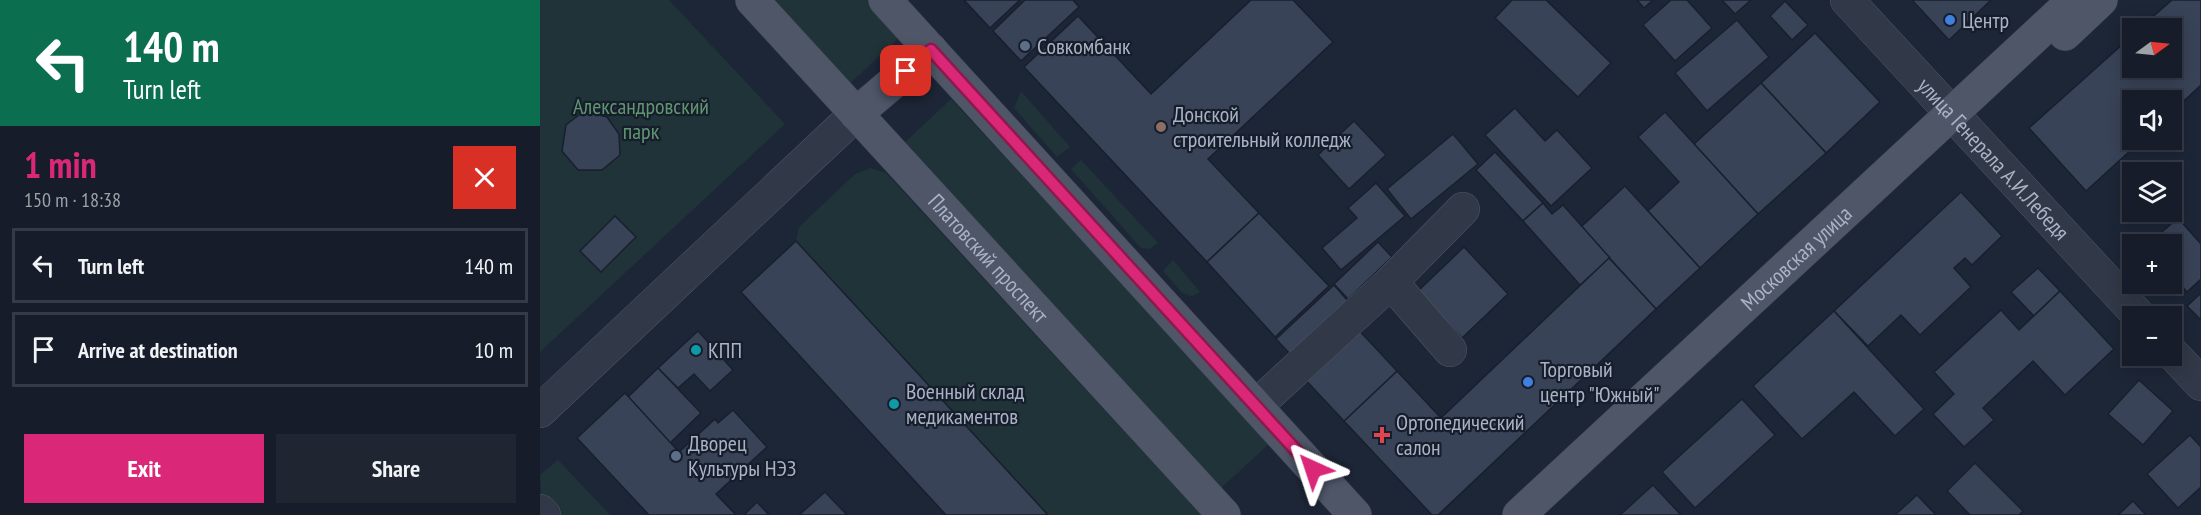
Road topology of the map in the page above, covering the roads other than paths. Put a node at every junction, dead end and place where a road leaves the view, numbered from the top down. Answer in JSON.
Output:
{"nodes":[{"id":1,"x":752,"y":0,"type":"edge"},
{"id":2,"x":885,"y":0,"type":"edge"},
{"id":3,"x":1848,"y":0,"type":"edge"},
{"id":4,"x":2074,"y":0,"type":"edge"},
{"id":5,"x":2101,"y":0,"type":"edge"},
{"id":6,"x":931,"y":50,"type":"junction"},
{"id":7,"x":856,"y":114,"type":"junction"},
{"id":8,"x":1959,"y":121,"type":"junction"},
{"id":9,"x":1463,"y":209,"type":"dead end"},
{"id":10,"x":1391,"y":282,"type":"junction"},
{"id":11,"x":2130,"y":306,"type":"edge"},
{"id":12,"x":1450,"y":350,"type":"dead end"},
{"id":13,"x":2182,"y":364,"type":"edge"},
{"id":14,"x":2201,"y":384,"type":"edge"},
{"id":15,"x":1256,"y":406,"type":"junction"},
{"id":16,"x":540,"y":411,"type":"edge"},
{"id":17,"x":540,"y":511,"type":"edge"},
{"id":18,"x":543,"y":515,"type":"edge"},
{"id":19,"x":1224,"y":515,"type":"edge"},
{"id":20,"x":1355,"y":515,"type":"edge"},
{"id":21,"x":1519,"y":515,"type":"edge"},
{"id":22,"x":1547,"y":515,"type":"edge"}],
"edges":[{"from":1,"to":7,"type":"main road","name":"Платовский проспект"},
{"from":2,"to":6,"type":"main road"},
{"from":3,"to":8,"type":"street","name":"улица Генерала А.И.Лебедя"},
{"from":4,"to":8,"type":"main road","name":"Московская улица"},
{"from":5,"to":8,"type":"main road","name":"Московская улица"},
{"from":6,"to":7,"type":"main road"},
{"from":6,"to":15,"type":"main road"},
{"from":7,"to":16,"type":"street"},
{"from":7,"to":19,"type":"main road","name":"Платовский проспект"},
{"from":8,"to":11,"type":"street","name":"улица Генерала А.И.Лебедя"},
{"from":8,"to":21,"type":"main road","name":"Московская улица"},
{"from":8,"to":22,"type":"main road","name":"Московская улица"},
{"from":9,"to":10,"type":"street"},
{"from":10,"to":12,"type":"street"},
{"from":10,"to":15,"type":"street"},
{"from":13,"to":14,"type":"street"},
{"from":15,"to":20,"type":"main road"},
{"from":17,"to":18,"type":"street"}]}
